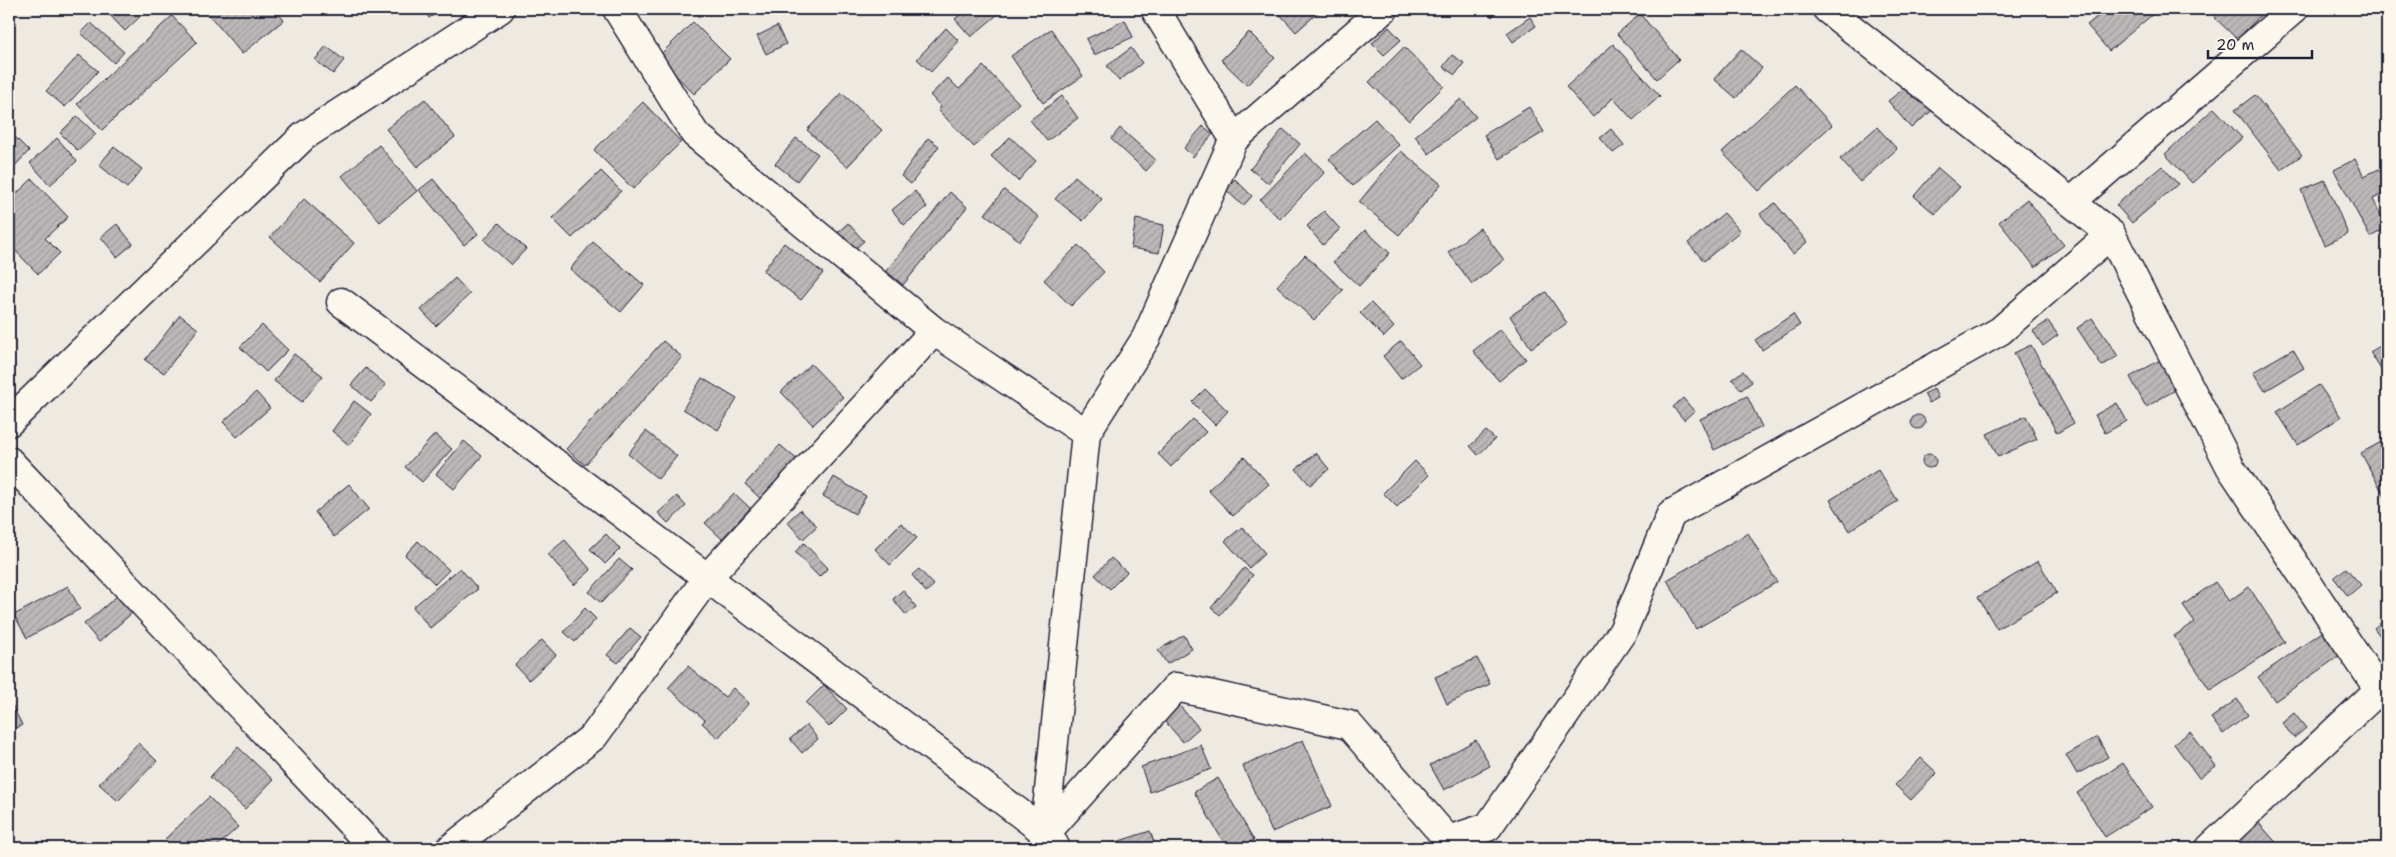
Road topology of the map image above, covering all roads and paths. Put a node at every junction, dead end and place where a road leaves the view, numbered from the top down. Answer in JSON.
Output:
{"nodes":[{"id":1,"x":500,"y":9,"type":"edge"},
{"id":2,"x":616,"y":9,"type":"edge"},
{"id":3,"x":1155,"y":9,"type":"edge"},
{"id":4,"x":1384,"y":9,"type":"edge"},
{"id":5,"x":1827,"y":9,"type":"edge"},
{"id":6,"x":2294,"y":9,"type":"edge"},
{"id":7,"x":1234,"y":139,"type":"junction"},
{"id":8,"x":2071,"y":202,"type":"junction"},
{"id":9,"x":2111,"y":234,"type":"junction"},
{"id":10,"x":341,"y":302,"type":"dead end"},
{"id":11,"x":934,"y":331,"type":"junction"},
{"id":12,"x":9,"y":422,"type":"edge"},
{"id":13,"x":1086,"y":433,"type":"junction"},
{"id":14,"x":9,"y":461,"type":"edge"},
{"id":15,"x":707,"y":578,"type":"junction"},
{"id":16,"x":2383,"y":694,"type":"edge"},
{"id":17,"x":1049,"y":843,"type":"edge"},
{"id":18,"x":1451,"y":844,"type":"edge"},
{"id":19,"x":374,"y":848,"type":"edge"},
{"id":20,"x":451,"y":848,"type":"edge"},
{"id":21,"x":2210,"y":848,"type":"edge"}],
"edges":[{"from":1,"to":12,"type":"street"},
{"from":2,"to":11,"type":"street"},
{"from":3,"to":7,"type":"street"},
{"from":4,"to":7,"type":"street"},
{"from":5,"to":8,"type":"street"},
{"from":6,"to":8,"type":"street"},
{"from":7,"to":13,"type":"street"},
{"from":8,"to":9,"type":"street"},
{"from":9,"to":16,"type":"street"},
{"from":9,"to":18,"type":"street"},
{"from":10,"to":15,"type":"street"},
{"from":11,"to":13,"type":"street"},
{"from":11,"to":15,"type":"street"},
{"from":13,"to":17,"type":"street"},
{"from":14,"to":19,"type":"street"},
{"from":15,"to":17,"type":"street"},
{"from":15,"to":20,"type":"street"},
{"from":16,"to":21,"type":"street"},
{"from":17,"to":18,"type":"street"}]}
